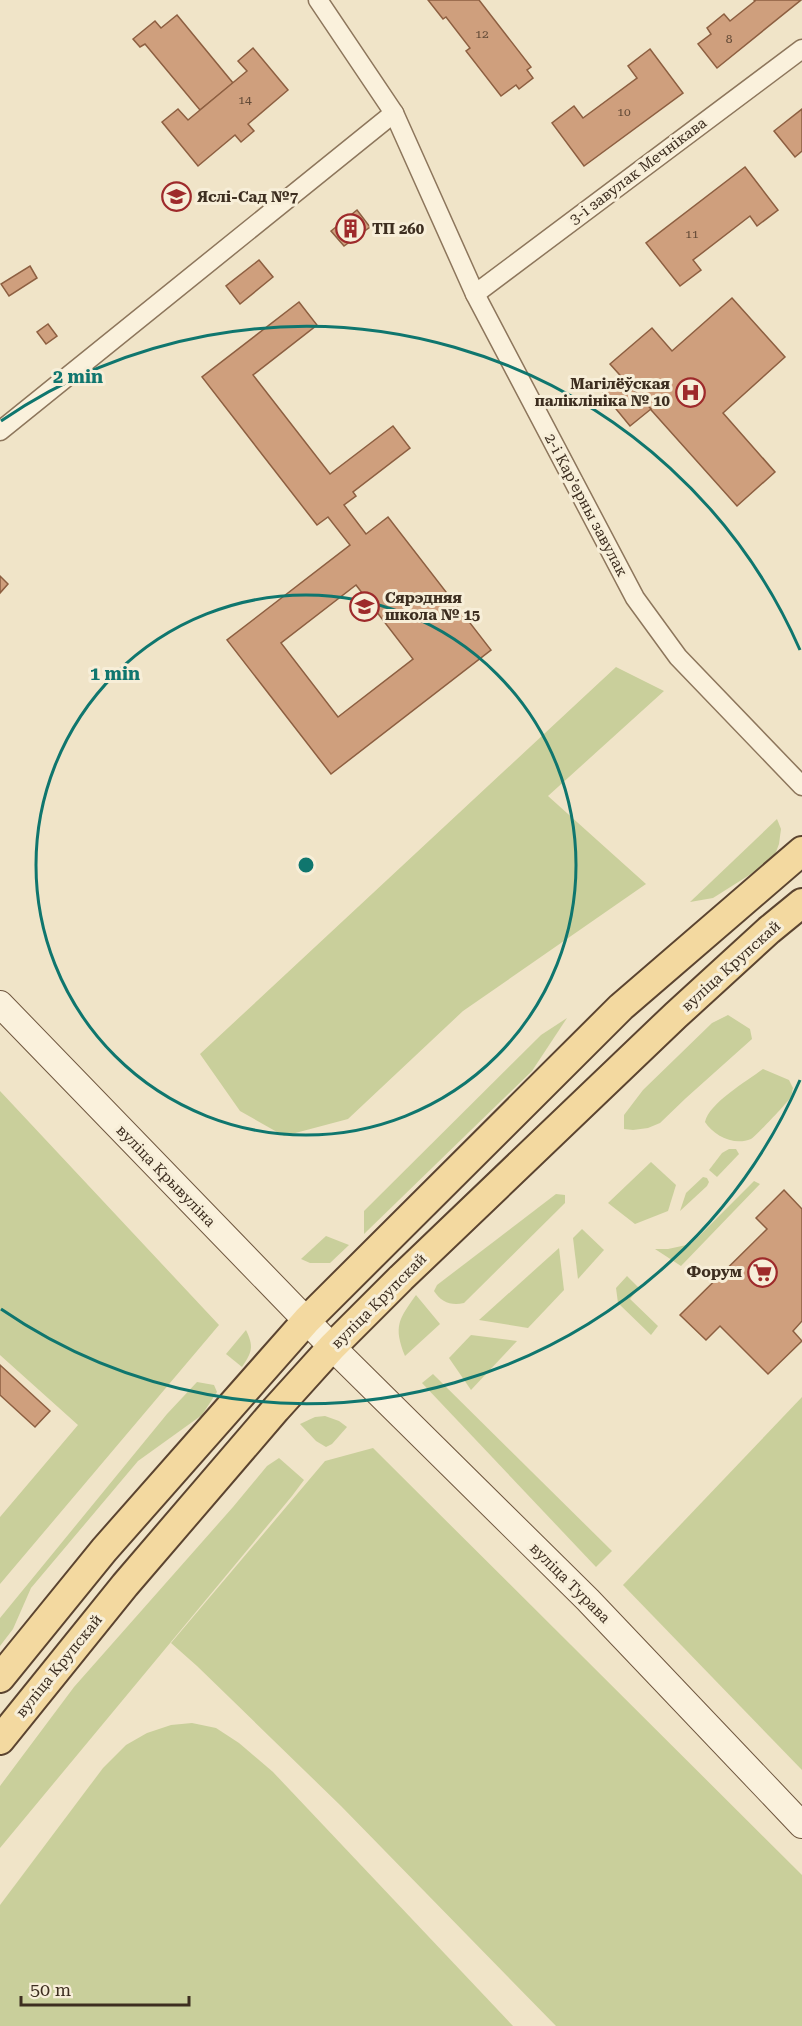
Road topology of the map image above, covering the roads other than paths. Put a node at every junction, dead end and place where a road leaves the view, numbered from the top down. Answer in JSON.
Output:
{"nodes":[{"id":1,"x":318,"y":0,"type":"edge"},
{"id":2,"x":802,"y":49,"type":"edge"},
{"id":3,"x":394,"y":112,"type":"junction"},
{"id":4,"x":475,"y":294,"type":"junction"},
{"id":5,"x":0,"y":431,"type":"edge"},
{"id":6,"x":802,"y":786,"type":"edge"},
{"id":7,"x":802,"y":851,"type":"edge"},
{"id":8,"x":802,"y":903,"type":"edge"},
{"id":9,"x":0,"y":1004,"type":"edge"},
{"id":10,"x":307,"y":1320,"type":"junction"},
{"id":11,"x":332,"y":1347,"type":"junction"},
{"id":12,"x":0,"y":1678,"type":"edge"},
{"id":13,"x":0,"y":1740,"type":"edge"},
{"id":14,"x":802,"y":1825,"type":"edge"}],
"edges":[{"from":1,"to":3,"type":"street","name":"2-і Карʼерны завулак"},
{"from":2,"to":4,"type":"street","name":"3-і завулак Мечнікава"},
{"from":3,"to":4,"type":"street","name":"2-і Карʼерны завулак"},
{"from":3,"to":5,"type":"street"},
{"from":4,"to":6,"type":"street","name":"2-і Карʼерны завулак"},
{"from":7,"to":10,"type":"main road"},
{"from":8,"to":11,"type":"main road","name":"вуліца Крупскай"},
{"from":9,"to":10,"type":"main road","name":"вуліца Крывуліна"},
{"from":10,"to":11,"type":"main road","name":"вуліца Крывуліна"},
{"from":10,"to":12,"type":"main road"},
{"from":11,"to":13,"type":"main road","name":"вуліца Крупскай"},
{"from":11,"to":14,"type":"main road","name":"вуліца Турава"}]}
